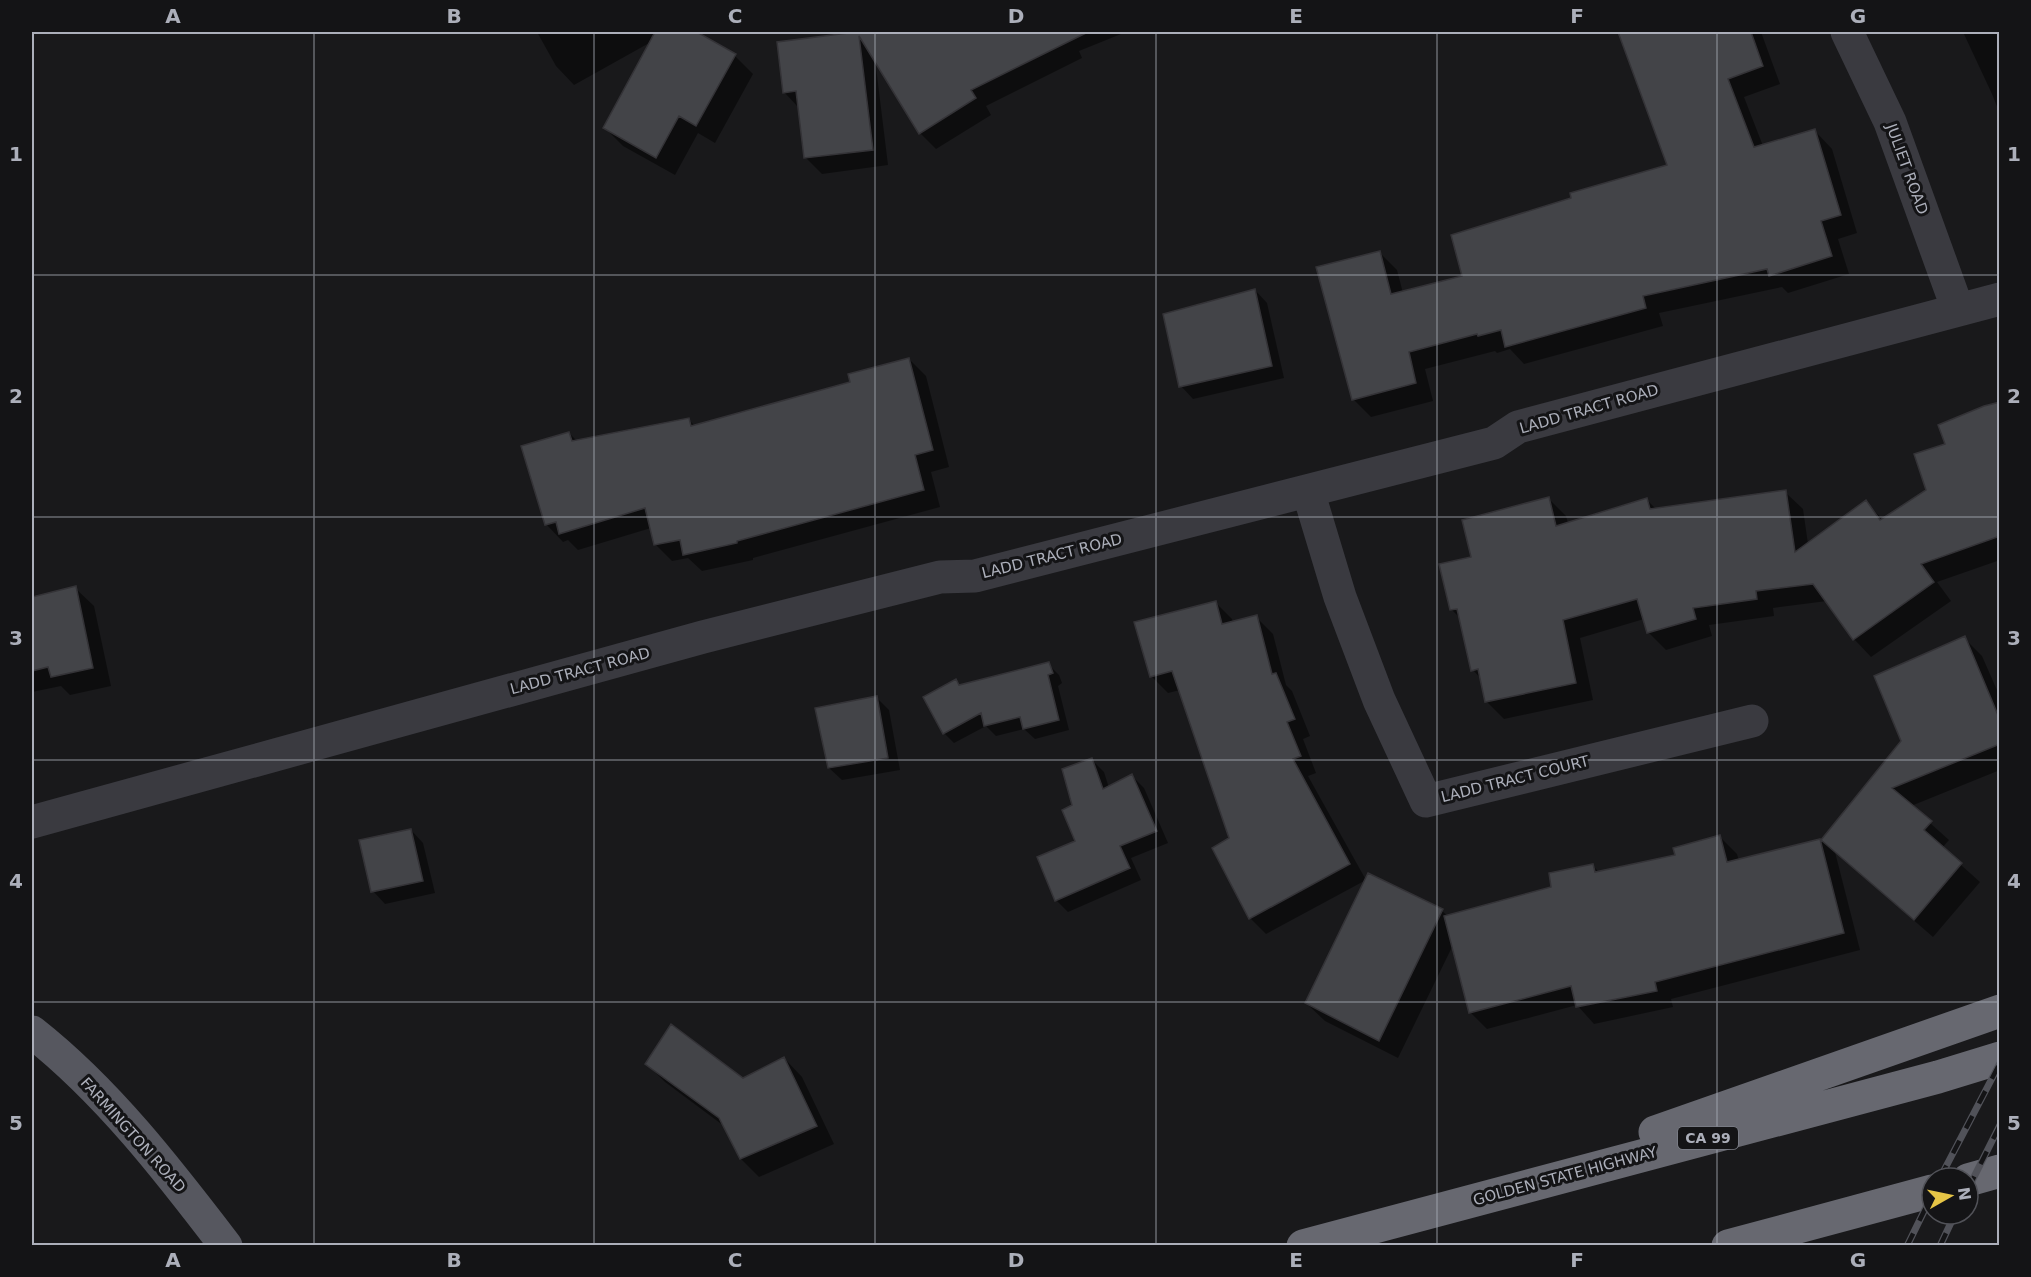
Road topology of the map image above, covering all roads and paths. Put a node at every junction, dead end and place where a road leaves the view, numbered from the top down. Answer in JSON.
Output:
{"nodes":[{"id":1,"x":1847,"y":32,"type":"edge"},
{"id":2,"x":2000,"y":299,"type":"edge"},
{"id":3,"x":1958,"y":310,"type":"junction"},
{"id":4,"x":1308,"y":490,"type":"junction"},
{"id":5,"x":1752,"y":721,"type":"dead end"},
{"id":6,"x":32,"y":822,"type":"edge"},
{"id":7,"x":2000,"y":1011,"type":"edge"},
{"id":8,"x":32,"y":1032,"type":"edge"},
{"id":9,"x":2000,"y":1058,"type":"edge"},
{"id":10,"x":2000,"y":1171,"type":"edge"},
{"id":11,"x":1980,"y":1177,"type":"edge"},
{"id":12,"x":1920,"y":1194,"type":"edge"},
{"id":13,"x":1415,"y":1216,"type":"junction"},
{"id":14,"x":226,"y":1245,"type":"edge"},
{"id":15,"x":1303,"y":1245,"type":"edge"},
{"id":16,"x":1728,"y":1245,"type":"edge"}],
"edges":[{"from":1,"to":3,"type":"street","name":"JULIET ROAD"},
{"from":2,"to":3,"type":"street","name":"LADD TRACT ROAD"},
{"from":3,"to":4,"type":"street","name":"LADD TRACT ROAD"},
{"from":4,"to":5,"type":"street","name":"LADD TRACT COURT"},
{"from":4,"to":6,"type":"street","name":"LADD TRACT ROAD"},
{"from":7,"to":13,"type":"highway"},
{"from":8,"to":14,"type":"main road","name":"FARMINGTON ROAD"},
{"from":9,"to":13,"type":"highway","name":"GOLDEN STATE HIGHWAY","number":"CA 99"},
{"from":10,"to":11,"type":"highway"},
{"from":12,"to":16,"type":"highway"},
{"from":13,"to":15,"type":"highway","name":"GOLDEN STATE HIGHWAY","number":"CA 99"}]}
